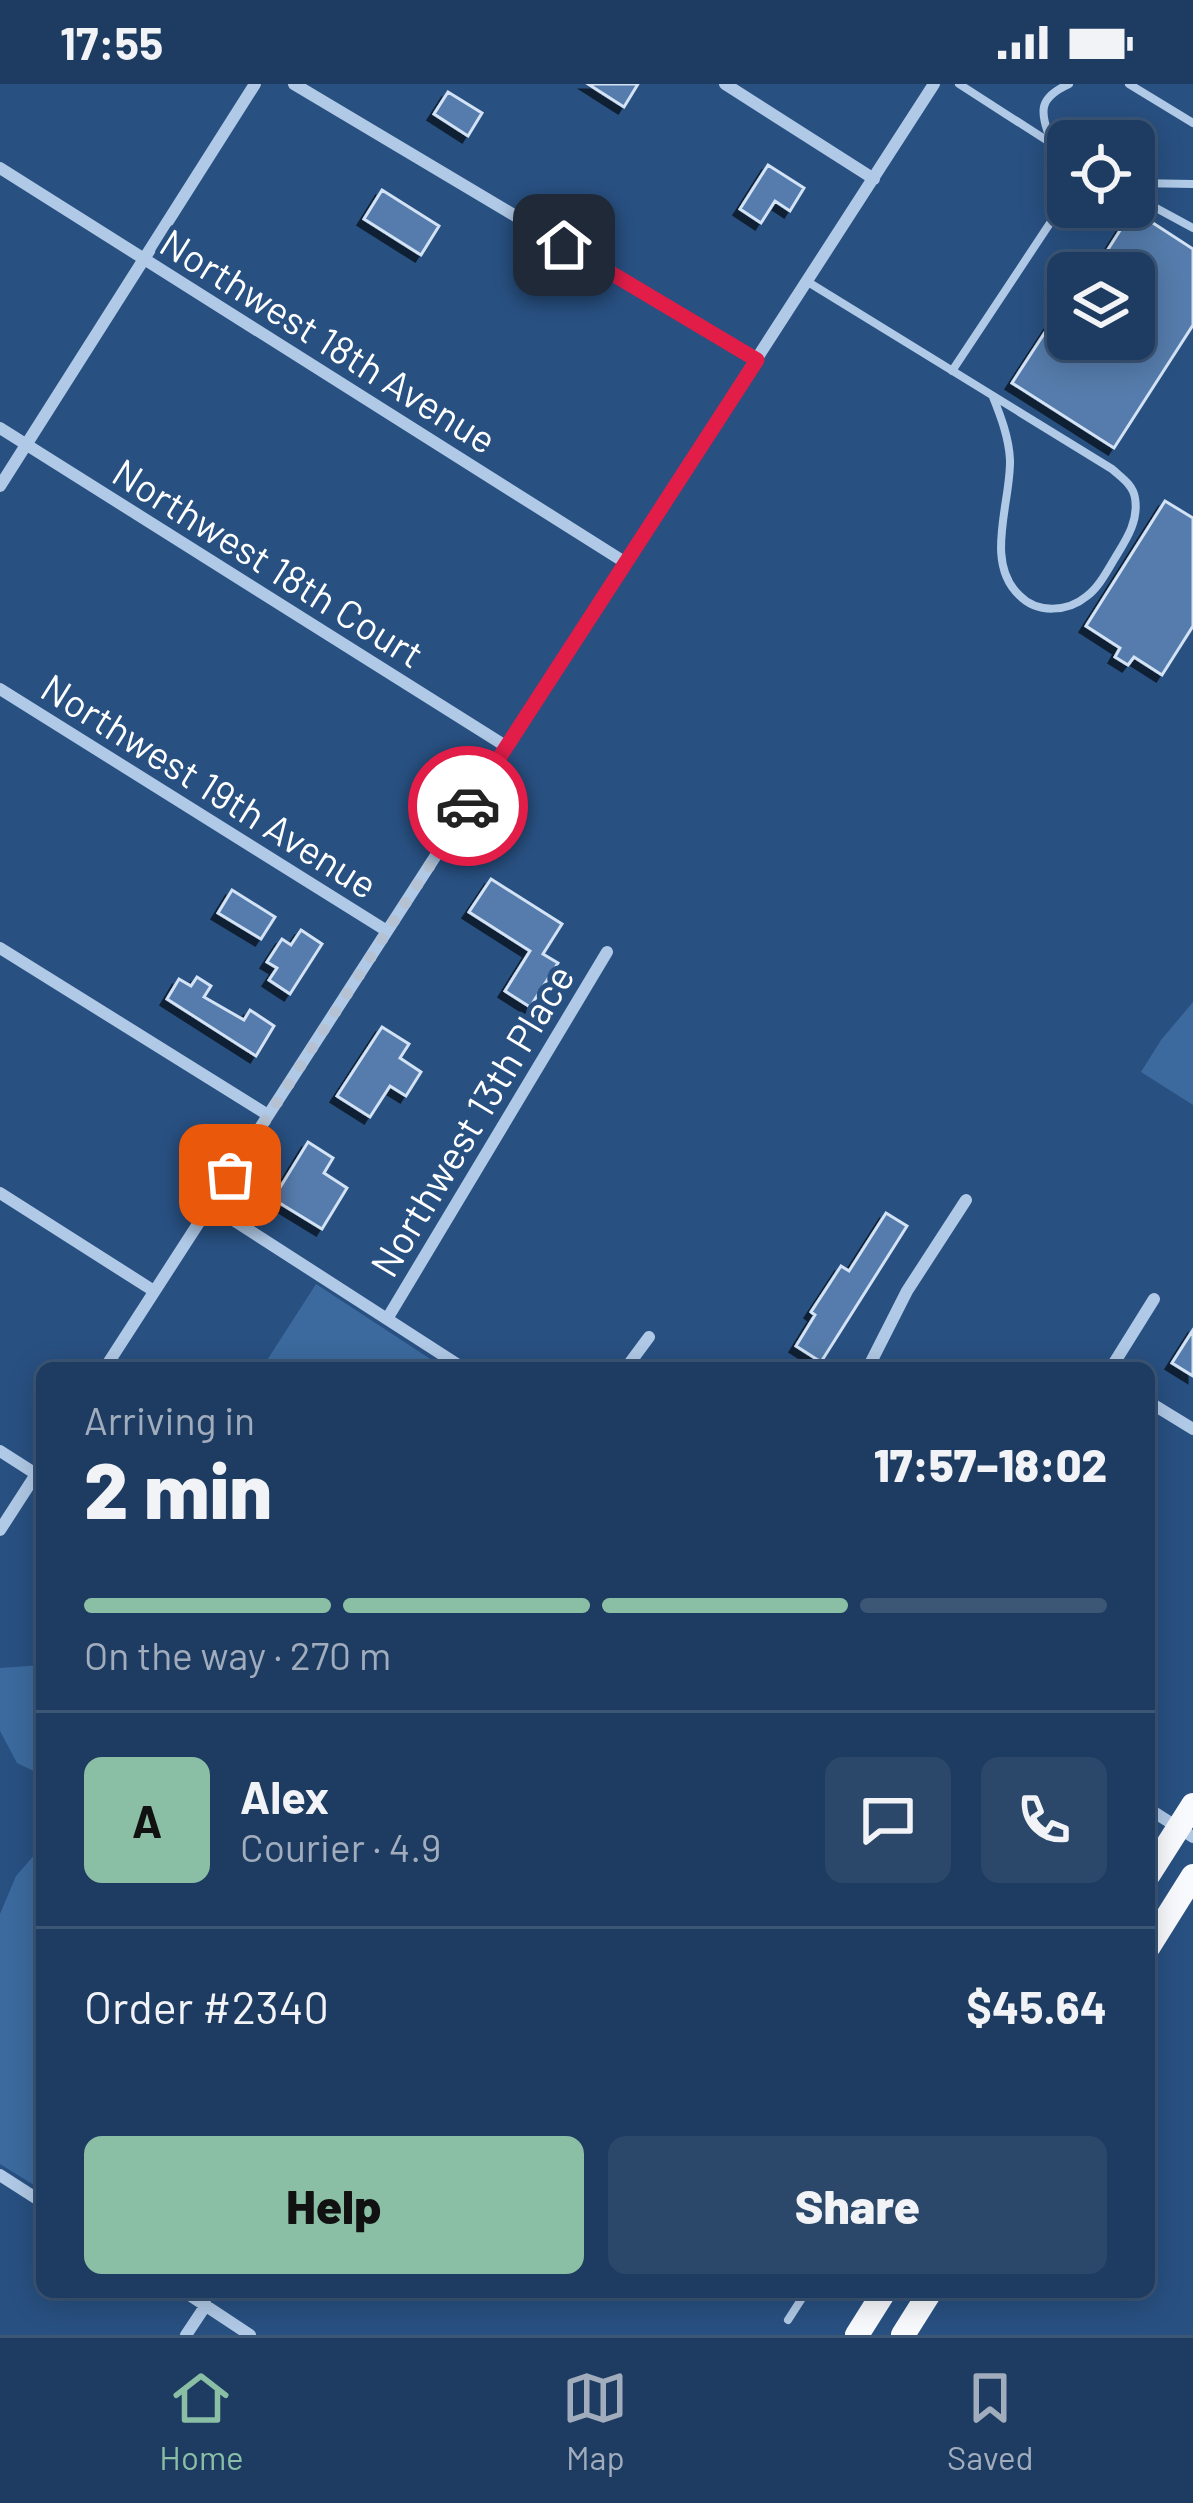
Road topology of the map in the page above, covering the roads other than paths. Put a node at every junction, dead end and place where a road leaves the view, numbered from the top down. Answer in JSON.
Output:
{"nodes":[{"id":1,"x":255,"y":84,"type":"edge"},
{"id":2,"x":294,"y":84,"type":"edge"},
{"id":3,"x":724,"y":84,"type":"edge"},
{"id":4,"x":934,"y":84,"type":"edge"},
{"id":5,"x":959,"y":84,"type":"edge"},
{"id":6,"x":1070,"y":84,"type":"edge"},
{"id":7,"x":1129,"y":84,"type":"edge"},
{"id":8,"x":1193,"y":123,"type":"edge"},
{"id":9,"x":1047,"y":129,"type":"edge"},
{"id":10,"x":1047,"y":141,"type":"edge"},
{"id":11,"x":0,"y":168,"type":"edge"},
{"id":12,"x":874,"y":179,"type":"junction"},
{"id":13,"x":1155,"y":183,"type":"edge"},
{"id":14,"x":1193,"y":184,"type":"edge"},
{"id":15,"x":1155,"y":207,"type":"edge"},
{"id":16,"x":1047,"y":228,"type":"edge"},
{"id":17,"x":1193,"y":228,"type":"edge"},
{"id":18,"x":143,"y":259,"type":"junction"},
{"id":19,"x":808,"y":282,"type":"junction"},
{"id":20,"x":757,"y":360,"type":"junction"},
{"id":21,"x":952,"y":371,"type":"junction"},
{"id":22,"x":993,"y":397,"type":"junction"},
{"id":23,"x":0,"y":428,"type":"edge"},
{"id":24,"x":27,"y":445,"type":"junction"},
{"id":25,"x":0,"y":486,"type":"edge"},
{"id":26,"x":626,"y":562,"type":"junction"},
{"id":27,"x":0,"y":689,"type":"edge"},
{"id":28,"x":507,"y":747,"type":"junction"},
{"id":29,"x":387,"y":931,"type":"junction"},
{"id":30,"x":0,"y":947,"type":"edge"},
{"id":31,"x":607,"y":952,"type":"dead end"},
{"id":32,"x":268,"y":1115,"type":"junction"},
{"id":33,"x":0,"y":1193,"type":"edge"},
{"id":34,"x":966,"y":1200,"type":"dead end"},
{"id":35,"x":210,"y":1205,"type":"junction"},
{"id":36,"x":154,"y":1291,"type":"junction"},
{"id":37,"x":1154,"y":1299,"type":"dead end"},
{"id":38,"x":387,"y":1319,"type":"junction"},
{"id":39,"x":650,"y":1337,"type":"dead end"},
{"id":40,"x":109,"y":1362,"type":"edge"},
{"id":41,"x":454,"y":1362,"type":"edge"},
{"id":42,"x":631,"y":1362,"type":"edge"},
{"id":43,"x":871,"y":1362,"type":"edge"},
{"id":44,"x":1115,"y":1362,"type":"edge"},
{"id":45,"x":1155,"y":1406,"type":"edge"},
{"id":46,"x":1193,"y":1430,"type":"edge"},
{"id":47,"x":0,"y":1451,"type":"edge"},
{"id":48,"x":36,"y":1468,"type":"edge"},
{"id":49,"x":36,"y":1474,"type":"edge"},
{"id":50,"x":0,"y":1530,"type":"edge"},
{"id":51,"x":1193,"y":1805,"type":"edge"},
{"id":52,"x":1155,"y":1813,"type":"edge"},
{"id":53,"x":1186,"y":1833,"type":"edge"},
{"id":54,"x":1155,"y":1867,"type":"edge"},
{"id":55,"x":1193,"y":1876,"type":"edge"},
{"id":56,"x":1155,"y":1936,"type":"edge"},
{"id":57,"x":0,"y":2175,"type":"edge"},
{"id":58,"x":36,"y":2198,"type":"edge"},
{"id":59,"x":195,"y":2298,"type":"edge"},
{"id":60,"x":802,"y":2298,"type":"edge"},
{"id":61,"x":880,"y":2298,"type":"edge"},
{"id":62,"x":925,"y":2298,"type":"edge"},
{"id":63,"x":206,"y":2305,"type":"junction"},
{"id":64,"x":788,"y":2320,"type":"dead end"},
{"id":65,"x":185,"y":2335,"type":"edge"},
{"id":66,"x":250,"y":2335,"type":"edge"},
{"id":67,"x":857,"y":2335,"type":"edge"},
{"id":68,"x":903,"y":2335,"type":"edge"}],
"edges":[{"from":1,"to":18,"type":"street"},
{"from":2,"to":20,"type":"street"},
{"from":3,"to":12,"type":"street"},
{"from":4,"to":12,"type":"street"},
{"from":5,"to":10,"type":"lane"},
{"from":6,"to":9,"type":"lane"},
{"from":7,"to":8,"type":"lane"},
{"from":11,"to":18,"type":"street","name":"Northwest 18th Avenue"},
{"from":12,"to":19,"type":"street"},
{"from":13,"to":14,"type":"lane"},
{"from":15,"to":17,"type":"lane"},
{"from":16,"to":21,"type":"lane"},
{"from":18,"to":24,"type":"street"},
{"from":18,"to":26,"type":"street","name":"Northwest 18th Avenue"},
{"from":19,"to":20,"type":"street"},
{"from":19,"to":21,"type":"lane"},
{"from":20,"to":26,"type":"street"},
{"from":21,"to":22,"type":"lane"},
{"from":22,"to":22,"type":"lane"},
{"from":23,"to":24,"type":"street","name":"Northwest 18th Court"},
{"from":24,"to":25,"type":"street"},
{"from":24,"to":28,"type":"street","name":"Northwest 18th Court"},
{"from":26,"to":28,"type":"street"},
{"from":27,"to":29,"type":"street","name":"Northwest 19th Avenue"},
{"from":28,"to":29,"type":"street"},
{"from":29,"to":32,"type":"street"},
{"from":30,"to":32,"type":"street"},
{"from":31,"to":38,"type":"street","name":"Northwest 13th Place"},
{"from":32,"to":35,"type":"street"},
{"from":33,"to":36,"type":"street"},
{"from":34,"to":43,"type":"street"},
{"from":35,"to":36,"type":"street"},
{"from":35,"to":38,"type":"street"},
{"from":36,"to":40,"type":"street"},
{"from":37,"to":44,"type":"street"},
{"from":38,"to":41,"type":"street"},
{"from":39,"to":42,"type":"street"},
{"from":45,"to":46,"type":"street"},
{"from":47,"to":48,"type":"street"},
{"from":49,"to":50,"type":"street"},
{"from":51,"to":53,"type":"highway"},
{"from":52,"to":53,"type":"street"},
{"from":53,"to":54,"type":"highway"},
{"from":55,"to":56,"type":"highway"},
{"from":57,"to":58,"type":"street"},
{"from":59,"to":63,"type":"street"},
{"from":60,"to":64,"type":"lane"},
{"from":61,"to":67,"type":"highway"},
{"from":62,"to":68,"type":"highway"},
{"from":63,"to":65,"type":"street"},
{"from":63,"to":66,"type":"street"}]}
